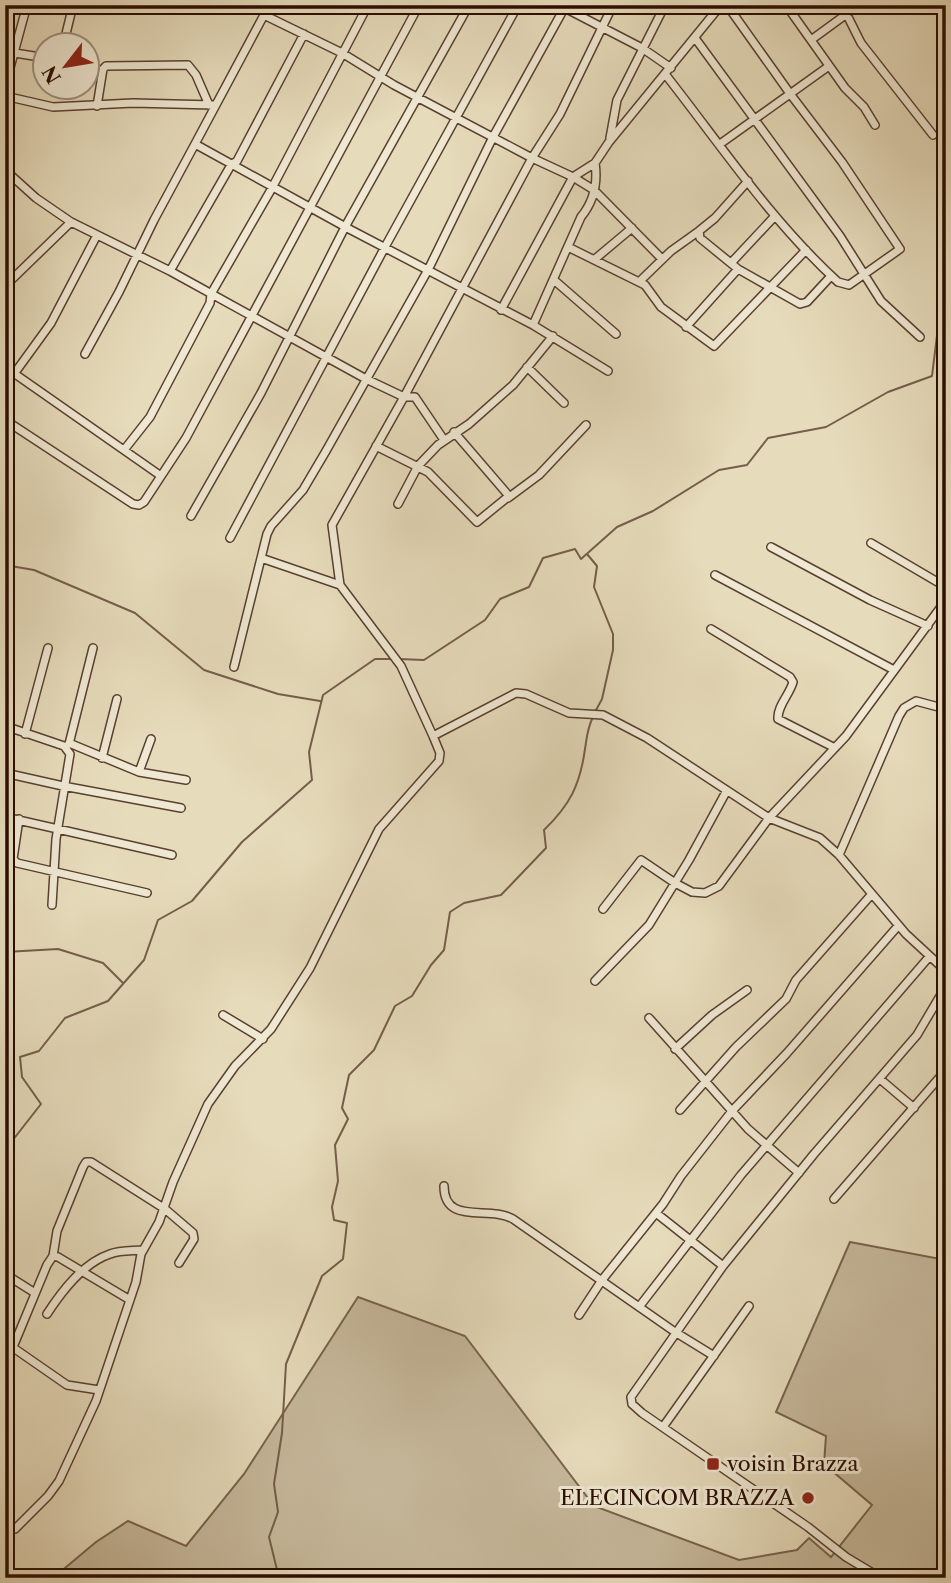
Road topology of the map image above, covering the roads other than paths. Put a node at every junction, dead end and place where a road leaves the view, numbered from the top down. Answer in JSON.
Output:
{"nodes":[{"id":1,"x":27,"y":5,"type":"edge"},
{"id":2,"x":73,"y":5,"type":"edge"},
{"id":3,"x":269,"y":5,"type":"edge"},
{"id":4,"x":368,"y":5,"type":"edge"},
{"id":5,"x":419,"y":5,"type":"edge"},
{"id":6,"x":469,"y":5,"type":"edge"},
{"id":7,"x":519,"y":5,"type":"edge"},
{"id":8,"x":613,"y":5,"type":"edge"},
{"id":9,"x":665,"y":5,"type":"edge"},
{"id":10,"x":722,"y":5,"type":"edge"},
{"id":11,"x":727,"y":5,"type":"edge"},
{"id":12,"x":786,"y":5,"type":"edge"},
{"id":13,"x":842,"y":5,"type":"edge"},
{"id":14,"x":859,"y":5,"type":"edge"},
{"id":15,"x":564,"y":6,"type":"edge"},
{"id":16,"x":847,"y":13,"type":"junction"},
{"id":17,"x":264,"y":15,"type":"junction"},
{"id":18,"x":603,"y":27,"type":"junction"},
{"id":19,"x":66,"y":32,"type":"edge"},
{"id":20,"x":304,"y":34,"type":"junction"},
{"id":21,"x":695,"y":38,"type":"junction"},
{"id":22,"x":811,"y":40,"type":"junction"},
{"id":23,"x":642,"y":48,"type":"junction"},
{"id":24,"x":15,"y":53,"type":"junction"},
{"id":25,"x":342,"y":53,"type":"junction"},
{"id":26,"x":32,"y":56,"type":"edge"},
{"id":27,"x":829,"y":66,"type":"junction"},
{"id":28,"x":671,"y":68,"type":"junction"},
{"id":29,"x":665,"y":75,"type":"junction"},
{"id":30,"x":379,"y":76,"type":"junction"},
{"id":31,"x":5,"y":86,"type":"edge"},
{"id":32,"x":791,"y":95,"type":"junction"},
{"id":33,"x":5,"y":96,"type":"edge"},
{"id":34,"x":417,"y":98,"type":"junction"},
{"id":35,"x":212,"y":105,"type":"junction"},
{"id":36,"x":97,"y":106,"type":"junction"},
{"id":37,"x":616,"y":108,"type":"junction"},
{"id":38,"x":630,"y":116,"type":"junction"},
{"id":39,"x":458,"y":118,"type":"junction"},
{"id":40,"x":755,"y":118,"type":"junction"},
{"id":41,"x":875,"y":125,"type":"dead end"},
{"id":42,"x":933,"y":135,"type":"dead end"},
{"id":43,"x":493,"y":137,"type":"junction"},
{"id":44,"x":609,"y":142,"type":"junction"},
{"id":45,"x":195,"y":144,"type":"junction"},
{"id":46,"x":720,"y":144,"type":"junction"},
{"id":47,"x":532,"y":158,"type":"junction"},
{"id":48,"x":595,"y":163,"type":"junction"},
{"id":49,"x":231,"y":165,"type":"junction"},
{"id":50,"x":5,"y":170,"type":"edge"},
{"id":51,"x":573,"y":177,"type":"junction"},
{"id":52,"x":748,"y":181,"type":"junction"},
{"id":53,"x":272,"y":188,"type":"junction"},
{"id":54,"x":594,"y":190,"type":"junction"},
{"id":55,"x":310,"y":208,"type":"junction"},
{"id":56,"x":774,"y":217,"type":"junction"},
{"id":57,"x":71,"y":222,"type":"junction"},
{"id":58,"x":345,"y":227,"type":"junction"},
{"id":59,"x":632,"y":228,"type":"junction"},
{"id":60,"x":699,"y":231,"type":"junction"},
{"id":61,"x":97,"y":234,"type":"junction"},
{"id":62,"x":385,"y":247,"type":"junction"},
{"id":63,"x":568,"y":247,"type":"junction"},
{"id":64,"x":806,"y":250,"type":"junction"},
{"id":65,"x":137,"y":255,"type":"junction"},
{"id":66,"x":595,"y":259,"type":"junction"},
{"id":67,"x":662,"y":259,"type":"junction"},
{"id":68,"x":731,"y":263,"type":"junction"},
{"id":69,"x":738,"y":269,"type":"junction"},
{"id":70,"x":428,"y":270,"type":"junction"},
{"id":71,"x":170,"y":271,"type":"junction"},
{"id":72,"x":866,"y":274,"type":"junction"},
{"id":73,"x":831,"y":276,"type":"junction"},
{"id":74,"x":554,"y":280,"type":"junction"},
{"id":75,"x":640,"y":281,"type":"junction"},
{"id":76,"x":5,"y":286,"type":"edge"},
{"id":77,"x":773,"y":287,"type":"junction"},
{"id":78,"x":463,"y":290,"type":"junction"},
{"id":79,"x":211,"y":294,"type":"junction"},
{"id":80,"x":501,"y":310,"type":"junction"},
{"id":81,"x":251,"y":316,"type":"junction"},
{"id":82,"x":533,"y":325,"type":"junction"},
{"id":83,"x":686,"y":327,"type":"junction"},
{"id":84,"x":616,"y":334,"type":"dead end"},
{"id":85,"x":553,"y":336,"type":"junction"},
{"id":86,"x":289,"y":337,"type":"junction"},
{"id":87,"x":920,"y":337,"type":"dead end"},
{"id":88,"x":85,"y":354,"type":"dead end"},
{"id":89,"x":326,"y":358,"type":"junction"},
{"id":90,"x":5,"y":367,"type":"edge"},
{"id":91,"x":527,"y":367,"type":"junction"},
{"id":92,"x":608,"y":371,"type":"dead end"},
{"id":93,"x":14,"y":374,"type":"junction"},
{"id":94,"x":366,"y":379,"type":"junction"},
{"id":95,"x":404,"y":397,"type":"junction"},
{"id":96,"x":564,"y":403,"type":"dead end"},
{"id":97,"x":5,"y":420,"type":"edge"},
{"id":98,"x":586,"y":425,"type":"dead end"},
{"id":99,"x":454,"y":432,"type":"junction"},
{"id":100,"x":444,"y":440,"type":"junction"},
{"id":101,"x":376,"y":446,"type":"junction"},
{"id":102,"x":124,"y":450,"type":"junction"},
{"id":103,"x":418,"y":466,"type":"junction"},
{"id":104,"x":161,"y":476,"type":"junction"},
{"id":105,"x":508,"y":498,"type":"junction"},
{"id":106,"x":398,"y":504,"type":"dead end"},
{"id":107,"x":191,"y":516,"type":"dead end"},
{"id":108,"x":230,"y":538,"type":"dead end"},
{"id":109,"x":871,"y":543,"type":"dead end"},
{"id":110,"x":771,"y":547,"type":"dead end"},
{"id":111,"x":261,"y":558,"type":"junction"},
{"id":112,"x":715,"y":575,"type":"dead end"},
{"id":113,"x":340,"y":585,"type":"junction"},
{"id":114,"x":946,"y":587,"type":"edge"},
{"id":115,"x":946,"y":600,"type":"edge"},
{"id":116,"x":928,"y":626,"type":"junction"},
{"id":117,"x":710,"y":629,"type":"dead end"},
{"id":118,"x":48,"y":648,"type":"dead end"},
{"id":119,"x":93,"y":648,"type":"dead end"},
{"id":120,"x":234,"y":667,"type":"dead end"},
{"id":121,"x":894,"y":670,"type":"junction"},
{"id":122,"x":117,"y":699,"type":"dead end"},
{"id":123,"x":946,"y":709,"type":"edge"},
{"id":124,"x":5,"y":726,"type":"edge"},
{"id":125,"x":25,"y":734,"type":"junction"},
{"id":126,"x":433,"y":736,"type":"junction"},
{"id":127,"x":151,"y":739,"type":"dead end"},
{"id":128,"x":68,"y":746,"type":"junction"},
{"id":129,"x":835,"y":748,"type":"junction"},
{"id":130,"x":102,"y":758,"type":"junction"},
{"id":131,"x":139,"y":772,"type":"junction"},
{"id":132,"x":5,"y":773,"type":"edge"},
{"id":133,"x":186,"y":780,"type":"dead end"},
{"id":134,"x":63,"y":786,"type":"junction"},
{"id":135,"x":726,"y":792,"type":"junction"},
{"id":136,"x":181,"y":808,"type":"dead end"},
{"id":137,"x":5,"y":817,"type":"edge"},
{"id":138,"x":769,"y":818,"type":"junction"},
{"id":139,"x":19,"y":819,"type":"junction"},
{"id":140,"x":58,"y":829,"type":"junction"},
{"id":141,"x":172,"y":855,"type":"dead end"},
{"id":142,"x":839,"y":855,"type":"junction"},
{"id":143,"x":54,"y":873,"type":"junction"},
{"id":144,"x":674,"y":883,"type":"junction"},
{"id":145,"x":147,"y":893,"type":"dead end"},
{"id":146,"x":871,"y":894,"type":"junction"},
{"id":147,"x":52,"y":905,"type":"dead end"},
{"id":148,"x":603,"y":909,"type":"dead end"},
{"id":149,"x":898,"y":926,"type":"junction"},
{"id":150,"x":929,"y":957,"type":"junction"},
{"id":151,"x":946,"y":971,"type":"edge"},
{"id":152,"x":595,"y":981,"type":"dead end"},
{"id":153,"x":946,"y":986,"type":"edge"},
{"id":154,"x":747,"y":990,"type":"dead end"},
{"id":155,"x":223,"y":1015,"type":"dead end"},
{"id":156,"x":649,"y":1018,"type":"dead end"},
{"id":157,"x":263,"y":1039,"type":"junction"},
{"id":158,"x":675,"y":1049,"type":"junction"},
{"id":159,"x":946,"y":1070,"type":"edge"},
{"id":160,"x":880,"y":1079,"type":"junction"},
{"id":161,"x":705,"y":1082,"type":"junction"},
{"id":162,"x":914,"y":1108,"type":"junction"},
{"id":163,"x":680,"y":1110,"type":"dead end"},
{"id":164,"x":732,"y":1111,"type":"junction"},
{"id":165,"x":766,"y":1145,"type":"junction"},
{"id":166,"x":799,"y":1173,"type":"junction"},
{"id":167,"x":444,"y":1186,"type":"dead end"},
{"id":168,"x":834,"y":1199,"type":"dead end"},
{"id":169,"x":165,"y":1209,"type":"junction"},
{"id":170,"x":656,"y":1213,"type":"junction"},
{"id":171,"x":690,"y":1240,"type":"junction"},
{"id":172,"x":143,"y":1250,"type":"junction"},
{"id":173,"x":53,"y":1256,"type":"junction"},
{"id":174,"x":179,"y":1263,"type":"dead end"},
{"id":175,"x":723,"y":1266,"type":"junction"},
{"id":176,"x":84,"y":1272,"type":"junction"},
{"id":177,"x":5,"y":1274,"type":"edge"},
{"id":178,"x":602,"y":1280,"type":"junction"},
{"id":179,"x":35,"y":1293,"type":"junction"},
{"id":180,"x":130,"y":1300,"type":"junction"},
{"id":181,"x":749,"y":1306,"type":"dead end"},
{"id":182,"x":639,"y":1307,"type":"junction"},
{"id":183,"x":47,"y":1314,"type":"dead end"},
{"id":184,"x":579,"y":1315,"type":"dead end"},
{"id":185,"x":675,"y":1332,"type":"junction"},
{"id":186,"x":5,"y":1342,"type":"edge"},
{"id":187,"x":13,"y":1347,"type":"junction"},
{"id":188,"x":714,"y":1356,"type":"junction"},
{"id":189,"x":99,"y":1390,"type":"junction"},
{"id":190,"x":663,"y":1427,"type":"junction"},
{"id":191,"x":5,"y":1525,"type":"edge"},
{"id":192,"x":946,"y":1573,"type":"edge"},
{"id":193,"x":881,"y":1578,"type":"edge"},
{"id":194,"x":939,"y":1578,"type":"edge"}],
"edges":[{"from":1,"to":24,"type":"street"},
{"from":2,"to":19,"type":"street"},
{"from":3,"to":17,"type":"street"},
{"from":4,"to":25,"type":"street"},
{"from":5,"to":30,"type":"street"},
{"from":6,"to":34,"type":"street"},
{"from":7,"to":39,"type":"street"},
{"from":8,"to":18,"type":"street"},
{"from":9,"to":23,"type":"street"},
{"from":10,"to":21,"type":"street"},
{"from":11,"to":32,"type":"street"},
{"from":12,"to":22,"type":"street"},
{"from":13,"to":16,"type":"street"},
{"from":14,"to":16,"type":"street"},
{"from":15,"to":18,"type":"street"},
{"from":15,"to":43,"type":"street"},
{"from":16,"to":22,"type":"street"},
{"from":16,"to":42,"type":"street"},
{"from":17,"to":20,"type":"street"},
{"from":17,"to":35,"type":"street"},
{"from":18,"to":23,"type":"street"},
{"from":18,"to":47,"type":"street"},
{"from":20,"to":25,"type":"street"},
{"from":20,"to":49,"type":"street"},
{"from":21,"to":28,"type":"street"},
{"from":21,"to":40,"type":"street"},
{"from":22,"to":27,"type":"street"},
{"from":23,"to":28,"type":"street"},
{"from":23,"to":37,"type":"street"},
{"from":24,"to":26,"type":"street"},
{"from":24,"to":31,"type":"street"},
{"from":25,"to":30,"type":"street"},
{"from":25,"to":53,"type":"street"},
{"from":27,"to":32,"type":"street"},
{"from":27,"to":41,"type":"street"},
{"from":28,"to":29,"type":"street"},
{"from":29,"to":38,"type":"street"},
{"from":29,"to":46,"type":"street"},
{"from":30,"to":34,"type":"street"},
{"from":30,"to":55,"type":"street"},
{"from":32,"to":40,"type":"street"},
{"from":32,"to":72,"type":"street"},
{"from":33,"to":36,"type":"street"},
{"from":34,"to":39,"type":"street"},
{"from":34,"to":58,"type":"street"},
{"from":35,"to":36,"type":"street"},
{"from":35,"to":36,"type":"street"},
{"from":35,"to":45,"type":"street"},
{"from":37,"to":38,"type":"street"},
{"from":37,"to":44,"type":"street"},
{"from":38,"to":44,"type":"street"},
{"from":39,"to":43,"type":"street"},
{"from":39,"to":62,"type":"street"},
{"from":40,"to":46,"type":"street"},
{"from":40,"to":72,"type":"street"},
{"from":43,"to":47,"type":"street"},
{"from":43,"to":70,"type":"street"},
{"from":44,"to":48,"type":"street"},
{"from":45,"to":49,"type":"street"},
{"from":45,"to":65,"type":"street"},
{"from":46,"to":52,"type":"street"},
{"from":47,"to":51,"type":"street"},
{"from":47,"to":78,"type":"street"},
{"from":48,"to":51,"type":"street"},
{"from":48,"to":54,"type":"street"},
{"from":49,"to":53,"type":"street"},
{"from":49,"to":71,"type":"street"},
{"from":50,"to":57,"type":"street"},
{"from":51,"to":54,"type":"street"},
{"from":51,"to":80,"type":"street"},
{"from":52,"to":56,"type":"street"},
{"from":52,"to":60,"type":"street"},
{"from":53,"to":55,"type":"street"},
{"from":53,"to":79,"type":"street"},
{"from":54,"to":59,"type":"street"},
{"from":54,"to":63,"type":"street"},
{"from":55,"to":58,"type":"street"},
{"from":55,"to":81,"type":"street"},
{"from":56,"to":64,"type":"street"},
{"from":56,"to":68,"type":"street"},
{"from":57,"to":61,"type":"street"},
{"from":57,"to":76,"type":"street"},
{"from":58,"to":62,"type":"street"},
{"from":58,"to":86,"type":"street"},
{"from":59,"to":66,"type":"street"},
{"from":59,"to":67,"type":"street"},
{"from":60,"to":67,"type":"street"},
{"from":60,"to":68,"type":"street"},
{"from":61,"to":65,"type":"street"},
{"from":61,"to":93,"type":"street"},
{"from":62,"to":70,"type":"street"},
{"from":62,"to":89,"type":"street"},
{"from":63,"to":66,"type":"street"},
{"from":63,"to":74,"type":"street"},
{"from":64,"to":73,"type":"street"},
{"from":64,"to":77,"type":"street"},
{"from":65,"to":71,"type":"street"},
{"from":65,"to":88,"type":"street"},
{"from":66,"to":75,"type":"street"},
{"from":67,"to":75,"type":"street"},
{"from":68,"to":69,"type":"street"},
{"from":69,"to":77,"type":"street"},
{"from":69,"to":83,"type":"street"},
{"from":70,"to":78,"type":"street"},
{"from":70,"to":94,"type":"street"},
{"from":71,"to":79,"type":"street"},
{"from":72,"to":73,"type":"street"},
{"from":72,"to":87,"type":"street"},
{"from":73,"to":77,"type":"street"},
{"from":74,"to":82,"type":"street"},
{"from":74,"to":84,"type":"street"},
{"from":75,"to":83,"type":"street"},
{"from":77,"to":83,"type":"street"},
{"from":78,"to":80,"type":"street"},
{"from":78,"to":95,"type":"street"},
{"from":79,"to":81,"type":"street"},
{"from":79,"to":102,"type":"street"},
{"from":80,"to":82,"type":"street"},
{"from":81,"to":86,"type":"street"},
{"from":81,"to":104,"type":"street"},
{"from":82,"to":85,"type":"street"},
{"from":85,"to":91,"type":"street"},
{"from":85,"to":92,"type":"street"},
{"from":86,"to":89,"type":"street"},
{"from":86,"to":107,"type":"street"},
{"from":89,"to":94,"type":"street"},
{"from":89,"to":108,"type":"street"},
{"from":90,"to":93,"type":"street"},
{"from":91,"to":96,"type":"street"},
{"from":91,"to":99,"type":"street"},
{"from":93,"to":102,"type":"street"},
{"from":94,"to":95,"type":"street"},
{"from":94,"to":111,"type":"street"},
{"from":95,"to":100,"type":"street"},
{"from":95,"to":101,"type":"street"},
{"from":97,"to":104,"type":"street"},
{"from":98,"to":105,"type":"street"},
{"from":99,"to":100,"type":"street"},
{"from":99,"to":105,"type":"street"},
{"from":100,"to":103,"type":"street"},
{"from":101,"to":103,"type":"street"},
{"from":101,"to":113,"type":"street"},
{"from":102,"to":104,"type":"street"},
{"from":103,"to":105,"type":"street"},
{"from":103,"to":106,"type":"street"},
{"from":109,"to":114,"type":"street"},
{"from":110,"to":116,"type":"street"},
{"from":111,"to":113,"type":"street"},
{"from":111,"to":120,"type":"street"},
{"from":112,"to":121,"type":"street"},
{"from":113,"to":126,"type":"street"},
{"from":115,"to":116,"type":"street"},
{"from":116,"to":121,"type":"street"},
{"from":117,"to":129,"type":"street"},
{"from":118,"to":125,"type":"street"},
{"from":119,"to":128,"type":"street"},
{"from":121,"to":129,"type":"street"},
{"from":122,"to":130,"type":"street"},
{"from":123,"to":142,"type":"street"},
{"from":124,"to":125,"type":"street"},
{"from":125,"to":128,"type":"street"},
{"from":126,"to":135,"type":"street"},
{"from":126,"to":157,"type":"street"},
{"from":127,"to":131,"type":"street"},
{"from":128,"to":130,"type":"street"},
{"from":128,"to":134,"type":"street"},
{"from":129,"to":138,"type":"street"},
{"from":130,"to":131,"type":"street"},
{"from":131,"to":133,"type":"street"},
{"from":132,"to":134,"type":"street"},
{"from":134,"to":136,"type":"street"},
{"from":134,"to":140,"type":"street"},
{"from":135,"to":138,"type":"street"},
{"from":135,"to":144,"type":"street"},
{"from":137,"to":139,"type":"street"},
{"from":138,"to":142,"type":"street"},
{"from":138,"to":144,"type":"street"},
{"from":139,"to":140,"type":"street"},
{"from":139,"to":143,"type":"street"},
{"from":140,"to":141,"type":"street"},
{"from":140,"to":143,"type":"street"},
{"from":142,"to":146,"type":"street"},
{"from":143,"to":145,"type":"street"},
{"from":143,"to":147,"type":"street"},
{"from":144,"to":148,"type":"street"},
{"from":144,"to":152,"type":"street"},
{"from":146,"to":149,"type":"street"},
{"from":146,"to":161,"type":"street"},
{"from":149,"to":150,"type":"street"},
{"from":149,"to":164,"type":"street"},
{"from":150,"to":151,"type":"street"},
{"from":150,"to":165,"type":"street"},
{"from":153,"to":160,"type":"street"},
{"from":154,"to":158,"type":"street"},
{"from":155,"to":157,"type":"street"},
{"from":156,"to":158,"type":"street"},
{"from":157,"to":169,"type":"street"},
{"from":158,"to":161,"type":"street"},
{"from":159,"to":162,"type":"street"},
{"from":160,"to":162,"type":"street"},
{"from":160,"to":166,"type":"street"},
{"from":161,"to":163,"type":"street"},
{"from":161,"to":164,"type":"street"},
{"from":162,"to":168,"type":"street"},
{"from":164,"to":165,"type":"street"},
{"from":164,"to":170,"type":"street"},
{"from":165,"to":166,"type":"street"},
{"from":165,"to":171,"type":"street"},
{"from":166,"to":175,"type":"street"},
{"from":167,"to":178,"type":"street"},
{"from":169,"to":172,"type":"street"},
{"from":169,"to":173,"type":"street"},
{"from":169,"to":174,"type":"street"},
{"from":170,"to":171,"type":"street"},
{"from":170,"to":178,"type":"street"},
{"from":171,"to":175,"type":"street"},
{"from":171,"to":182,"type":"street"},
{"from":172,"to":176,"type":"street"},
{"from":172,"to":180,"type":"street"},
{"from":173,"to":176,"type":"street"},
{"from":173,"to":179,"type":"street"},
{"from":175,"to":185,"type":"street"},
{"from":176,"to":180,"type":"street"},
{"from":176,"to":183,"type":"street"},
{"from":177,"to":179,"type":"street"},
{"from":178,"to":182,"type":"street"},
{"from":178,"to":184,"type":"street"},
{"from":179,"to":187,"type":"street"},
{"from":180,"to":189,"type":"street"},
{"from":181,"to":188,"type":"street"},
{"from":182,"to":185,"type":"street"},
{"from":185,"to":188,"type":"street"},
{"from":185,"to":190,"type":"street"},
{"from":186,"to":187,"type":"street"},
{"from":187,"to":189,"type":"street"},
{"from":188,"to":190,"type":"street"},
{"from":189,"to":191,"type":"street"},
{"from":190,"to":193,"type":"street"},
{"from":192,"to":194,"type":"street"}]}
